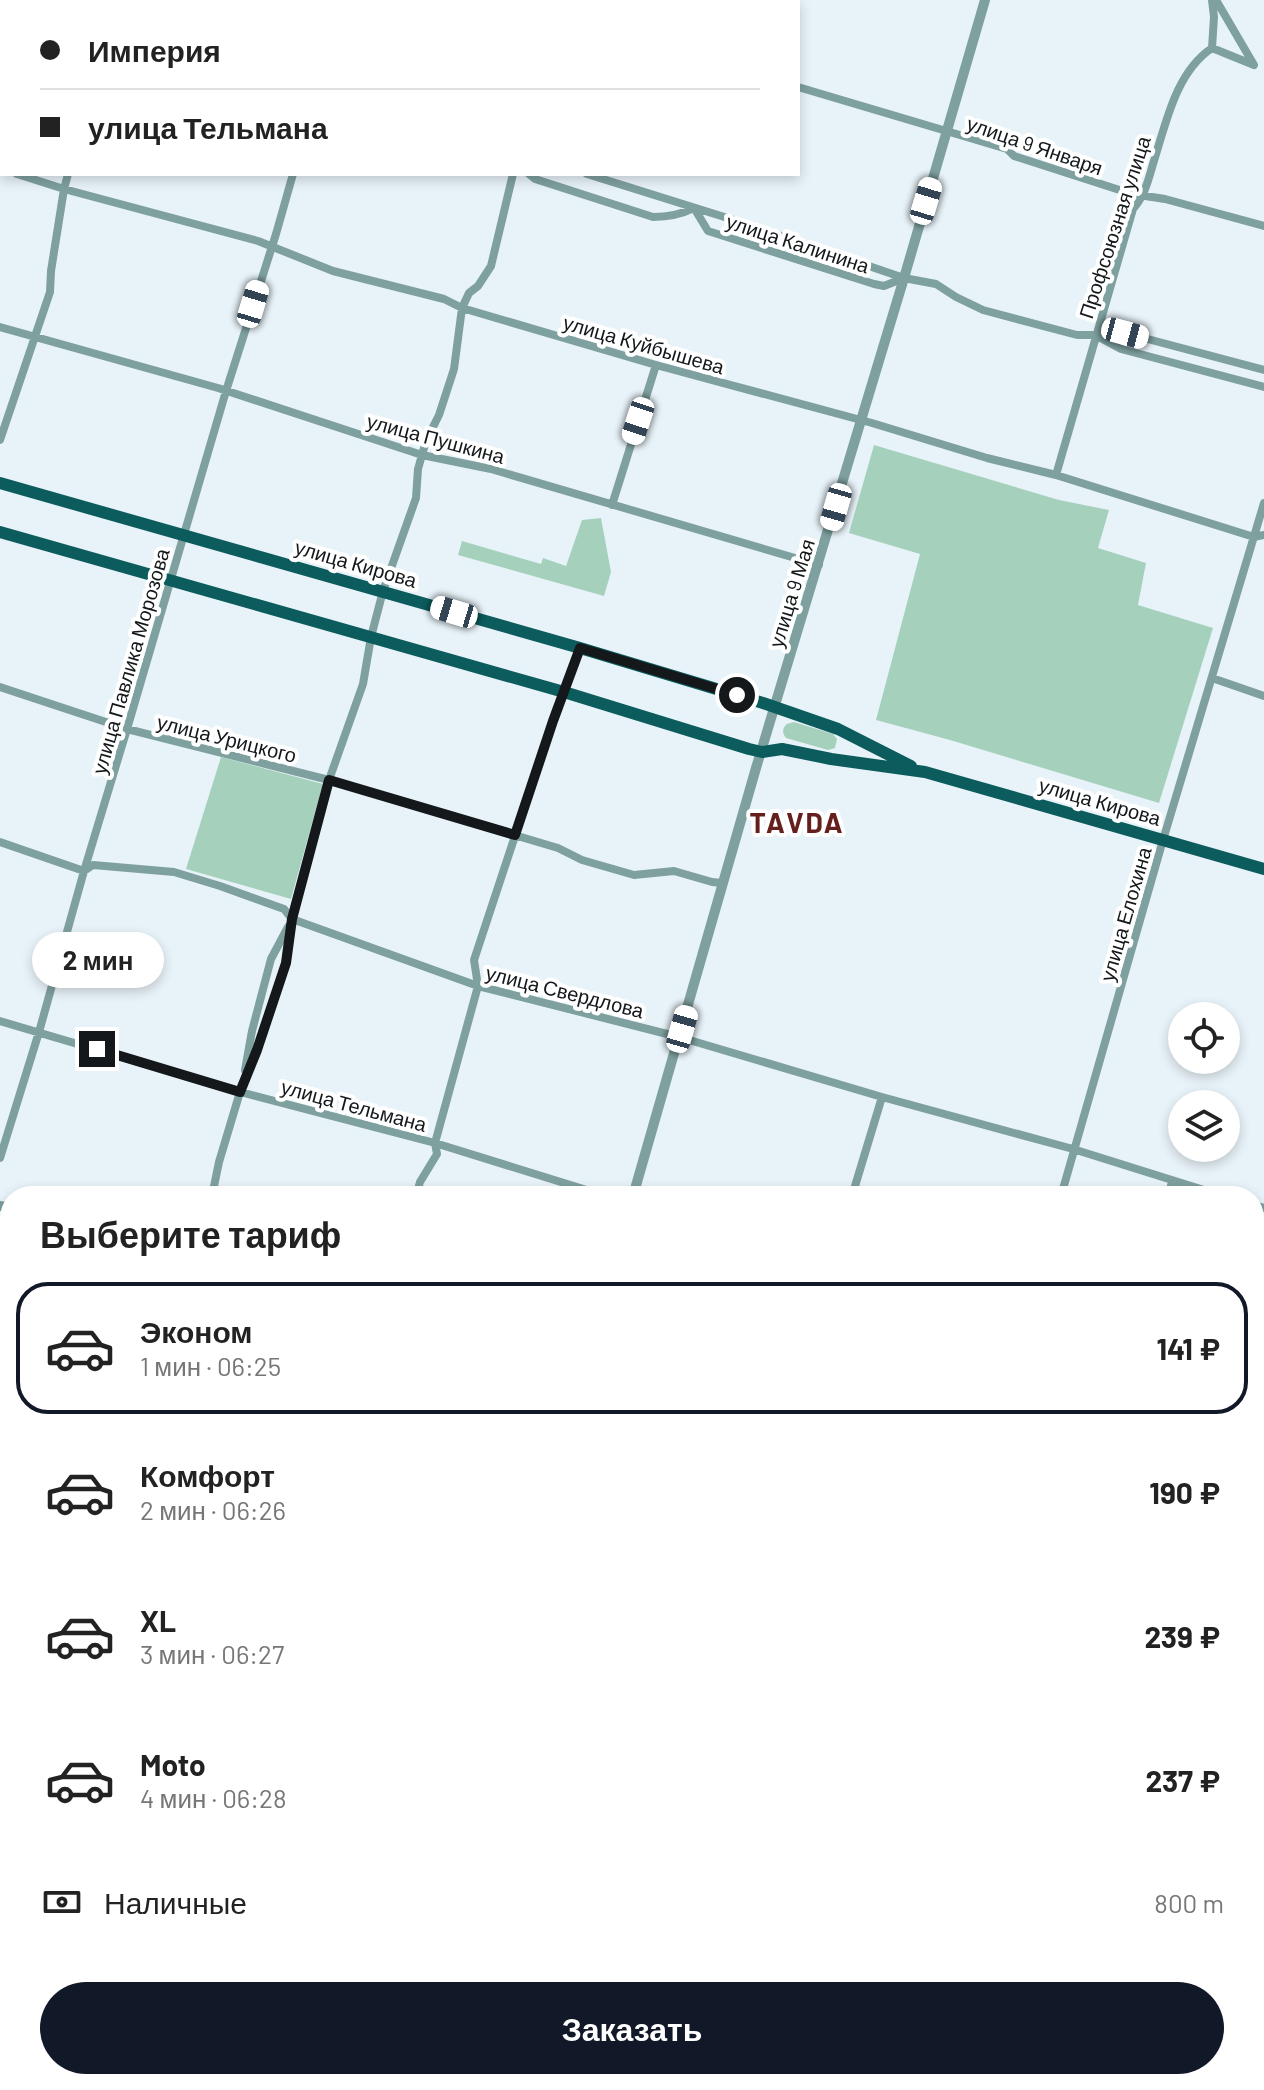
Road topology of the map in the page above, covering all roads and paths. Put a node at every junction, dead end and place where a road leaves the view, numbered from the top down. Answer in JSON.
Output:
{"nodes":[{"id":1,"x":985,"y":0,"type":"edge"},
{"id":2,"x":1214,"y":0,"type":"edge"},
{"id":3,"x":1212,"y":48,"type":"junction"},
{"id":4,"x":1259,"y":66,"type":"edge"},
{"id":5,"x":800,"y":88,"type":"edge"},
{"id":6,"x":946,"y":131,"type":"junction"},
{"id":7,"x":23,"y":176,"type":"edge"},
{"id":8,"x":67,"y":176,"type":"edge"},
{"id":9,"x":292,"y":176,"type":"edge"},
{"id":10,"x":513,"y":176,"type":"edge"},
{"id":11,"x":531,"y":176,"type":"edge"},
{"id":12,"x":593,"y":176,"type":"edge"},
{"id":13,"x":64,"y":189,"type":"junction"},
{"id":14,"x":1143,"y":197,"type":"junction"},
{"id":15,"x":694,"y":208,"type":"junction"},
{"id":16,"x":1264,"y":226,"type":"edge"},
{"id":17,"x":271,"y":246,"type":"junction"},
{"id":18,"x":904,"y":278,"type":"junction"},
{"id":19,"x":462,"y":308,"type":"junction"},
{"id":20,"x":0,"y":327,"type":"edge"},
{"id":21,"x":1095,"y":335,"type":"junction"},
{"id":22,"x":36,"y":338,"type":"junction"},
{"id":23,"x":656,"y":365,"type":"junction"},
{"id":24,"x":1264,"y":370,"type":"edge"},
{"id":25,"x":1264,"y":387,"type":"edge"},
{"id":26,"x":226,"y":391,"type":"junction"},
{"id":27,"x":861,"y":420,"type":"junction"},
{"id":28,"x":0,"y":440,"type":"edge"},
{"id":29,"x":422,"y":455,"type":"junction"},
{"id":30,"x":1056,"y":475,"type":"junction"},
{"id":31,"x":0,"y":483,"type":"edge"},
{"id":32,"x":1264,"y":503,"type":"edge"},
{"id":33,"x":612,"y":505,"type":"junction"},
{"id":34,"x":0,"y":532,"type":"edge"},
{"id":35,"x":184,"y":534,"type":"junction"},
{"id":36,"x":1259,"y":536,"type":"edge"},
{"id":37,"x":819,"y":565,"type":"junction"},
{"id":38,"x":171,"y":580,"type":"junction"},
{"id":39,"x":383,"y":591,"type":"junction"},
{"id":40,"x":371,"y":637,"type":"junction"},
{"id":41,"x":580,"y":648,"type":"junction"},
{"id":42,"x":1212,"y":678,"type":"junction"},
{"id":43,"x":0,"y":687,"type":"edge"},
{"id":44,"x":564,"y":692,"type":"junction"},
{"id":45,"x":1264,"y":696,"type":"edge"},
{"id":46,"x":776,"y":707,"type":"junction"},
{"id":47,"x":127,"y":729,"type":"junction"},
{"id":48,"x":838,"y":729,"type":"junction"},
{"id":49,"x":762,"y":752,"type":"junction"},
{"id":50,"x":831,"y":759,"type":"junction"},
{"id":51,"x":925,"y":772,"type":"junction"},
{"id":52,"x":329,"y":780,"type":"junction"},
{"id":53,"x":515,"y":835,"type":"junction"},
{"id":54,"x":1163,"y":840,"type":"junction"},
{"id":55,"x":0,"y":842,"type":"edge"},
{"id":56,"x":1264,"y":869,"type":"edge"},
{"id":57,"x":84,"y":871,"type":"junction"},
{"id":58,"x":723,"y":883,"type":"junction"},
{"id":59,"x":292,"y":919,"type":"junction"},
{"id":60,"x":478,"y":986,"type":"junction"},
{"id":61,"x":0,"y":1021,"type":"edge"},
{"id":62,"x":39,"y":1032,"type":"junction"},
{"id":63,"x":679,"y":1037,"type":"junction"},
{"id":64,"x":240,"y":1092,"type":"junction"},
{"id":65,"x":882,"y":1097,"type":"junction"},
{"id":66,"x":435,"y":1143,"type":"junction"},
{"id":67,"x":1073,"y":1149,"type":"junction"},
{"id":68,"x":0,"y":1158,"type":"edge"},
{"id":69,"x":1172,"y":1182,"type":"junction"},
{"id":70,"x":214,"y":1186,"type":"edge"},
{"id":71,"x":419,"y":1186,"type":"edge"},
{"id":72,"x":574,"y":1186,"type":"edge"},
{"id":73,"x":636,"y":1186,"type":"edge"},
{"id":74,"x":855,"y":1186,"type":"edge"},
{"id":75,"x":1064,"y":1186,"type":"edge"},
{"id":76,"x":1171,"y":1186,"type":"edge"},
{"id":77,"x":1187,"y":1186,"type":"edge"}],
"edges":[{"from":1,"to":6,"type":"street","name":"улица 9 Мая"},
{"from":2,"to":3,"type":"street"},
{"from":2,"to":4,"type":"street"},
{"from":3,"to":4,"type":"street"},
{"from":3,"to":14,"type":"street","name":"Профсоюзная улица"},
{"from":5,"to":6,"type":"street","name":"улица 9 Января"},
{"from":6,"to":14,"type":"street","name":"улица 9 Января"},
{"from":6,"to":18,"type":"street","name":"улица 9 Мая"},
{"from":7,"to":13,"type":"street","name":"улица Куйбышева"},
{"from":8,"to":13,"type":"street"},
{"from":9,"to":17,"type":"street","name":"улица Павлика Морозова"},
{"from":10,"to":19,"type":"street"},
{"from":11,"to":15,"type":"street","name":"улица Калинина"},
{"from":12,"to":15,"type":"street","name":"улица Калинина"},
{"from":13,"to":17,"type":"street","name":"улица Куйбышева"},
{"from":13,"to":22,"type":"street"},
{"from":14,"to":16,"type":"street","name":"улица 9 Января"},
{"from":14,"to":21,"type":"street","name":"Профсоюзная улица"},
{"from":15,"to":18,"type":"street","name":"улица Калинина"},
{"from":15,"to":18,"type":"street","name":"улица Калинина"},
{"from":17,"to":19,"type":"street","name":"улица Куйбышева"},
{"from":17,"to":26,"type":"street","name":"улица Павлика Морозова"},
{"from":18,"to":21,"type":"street","name":"улица Калинина"},
{"from":18,"to":27,"type":"street","name":"улица 9 Мая"},
{"from":19,"to":23,"type":"street","name":"улица Куйбышева"},
{"from":19,"to":29,"type":"street"},
{"from":20,"to":22,"type":"street","name":"улица Пушкина"},
{"from":21,"to":24,"type":"street","name":"улица Калинина"},
{"from":21,"to":25,"type":"street","name":"улица Калинина"},
{"from":21,"to":30,"type":"street","name":"Профсоюзная улица"},
{"from":22,"to":26,"type":"street","name":"улица Пушкина"},
{"from":22,"to":28,"type":"street"},
{"from":23,"to":27,"type":"street","name":"улица Куйбышева"},
{"from":23,"to":33,"type":"street"},
{"from":26,"to":29,"type":"street","name":"улица Пушкина"},
{"from":26,"to":35,"type":"street","name":"улица Павлика Морозова"},
{"from":27,"to":30,"type":"street","name":"улица Куйбышева"},
{"from":27,"to":37,"type":"street","name":"улица 9 Мая"},
{"from":29,"to":33,"type":"street","name":"улица Пушкина"},
{"from":29,"to":39,"type":"street"},
{"from":30,"to":36,"type":"street","name":"улица Куйбышева"},
{"from":31,"to":35,"type":"main road","name":"улица Кирова"},
{"from":32,"to":36,"type":"street","name":"улица Елохина"},
{"from":33,"to":37,"type":"street","name":"улица Пушкина"},
{"from":34,"to":38,"type":"main road","name":"улица Кирова"},
{"from":35,"to":38,"type":"street","name":"улица Павлика Морозова"},
{"from":35,"to":39,"type":"main road","name":"улица Кирова"},
{"from":36,"to":42,"type":"street","name":"улица Елохина"},
{"from":37,"to":46,"type":"street","name":"улица 9 Мая"},
{"from":38,"to":40,"type":"main road","name":"улица Кирова"},
{"from":38,"to":47,"type":"street","name":"улица Павлика Морозова"},
{"from":39,"to":40,"type":"street"},
{"from":39,"to":41,"type":"main road","name":"улица Кирова"},
{"from":40,"to":44,"type":"main road","name":"улица Кирова"},
{"from":40,"to":52,"type":"street"},
{"from":41,"to":44,"type":"street"},
{"from":41,"to":46,"type":"main road","name":"улица Кирова"},
{"from":42,"to":45,"type":"street"},
{"from":42,"to":54,"type":"street","name":"улица Елохина"},
{"from":43,"to":47,"type":"street","name":"улица Урицкого"},
{"from":44,"to":49,"type":"main road","name":"улица Кирова"},
{"from":44,"to":53,"type":"street"},
{"from":46,"to":48,"type":"main road","name":"улица Кирова"},
{"from":46,"to":49,"type":"street","name":"улица 9 Мая"},
{"from":47,"to":52,"type":"street","name":"улица Урицкого"},
{"from":47,"to":57,"type":"street","name":"улица Павлика Морозова"},
{"from":48,"to":50,"type":"main road"},
{"from":48,"to":51,"type":"main road","name":"улица Кирова"},
{"from":49,"to":50,"type":"main road","name":"улица Кирова"},
{"from":49,"to":58,"type":"street","name":"улица 9 Мая"},
{"from":50,"to":51,"type":"main road","name":"улица Кирова"},
{"from":51,"to":54,"type":"main road","name":"улица Кирова"},
{"from":52,"to":53,"type":"street","name":"улица Урицкого"},
{"from":52,"to":59,"type":"street"},
{"from":53,"to":58,"type":"street","name":"улица Урицкого"},
{"from":53,"to":60,"type":"street"},
{"from":54,"to":56,"type":"main road","name":"улица Кирова"},
{"from":54,"to":67,"type":"street","name":"улица Елохина"},
{"from":55,"to":57,"type":"street","name":"улица Свердлова"},
{"from":57,"to":59,"type":"street","name":"улица Свердлова"},
{"from":57,"to":62,"type":"street","name":"улица Павлика Морозова"},
{"from":58,"to":63,"type":"street","name":"улица 9 Мая"},
{"from":59,"to":60,"type":"street","name":"улица Свердлова"},
{"from":59,"to":64,"type":"street"},
{"from":59,"to":64,"type":"street"},
{"from":60,"to":63,"type":"street","name":"улица Свердлова"},
{"from":60,"to":66,"type":"street"},
{"from":61,"to":62,"type":"street","name":"улица Тельмана"},
{"from":62,"to":64,"type":"street","name":"улица Тельмана"},
{"from":62,"to":68,"type":"street","name":"улица Павлика Морозова"},
{"from":63,"to":65,"type":"street","name":"улица Свердлова"},
{"from":63,"to":73,"type":"street","name":"улица 9 Мая"},
{"from":64,"to":66,"type":"street","name":"улица Тельмана"},
{"from":64,"to":70,"type":"street"},
{"from":65,"to":67,"type":"street","name":"улица Свердлова"},
{"from":65,"to":74,"type":"street"},
{"from":66,"to":71,"type":"street"},
{"from":66,"to":72,"type":"street","name":"улица Тельмана"},
{"from":67,"to":69,"type":"street","name":"улица Свердлова"},
{"from":67,"to":75,"type":"street","name":"улица Елохина"},
{"from":69,"to":76,"type":"street"},
{"from":69,"to":77,"type":"street","name":"улица Свердлова"}]}
